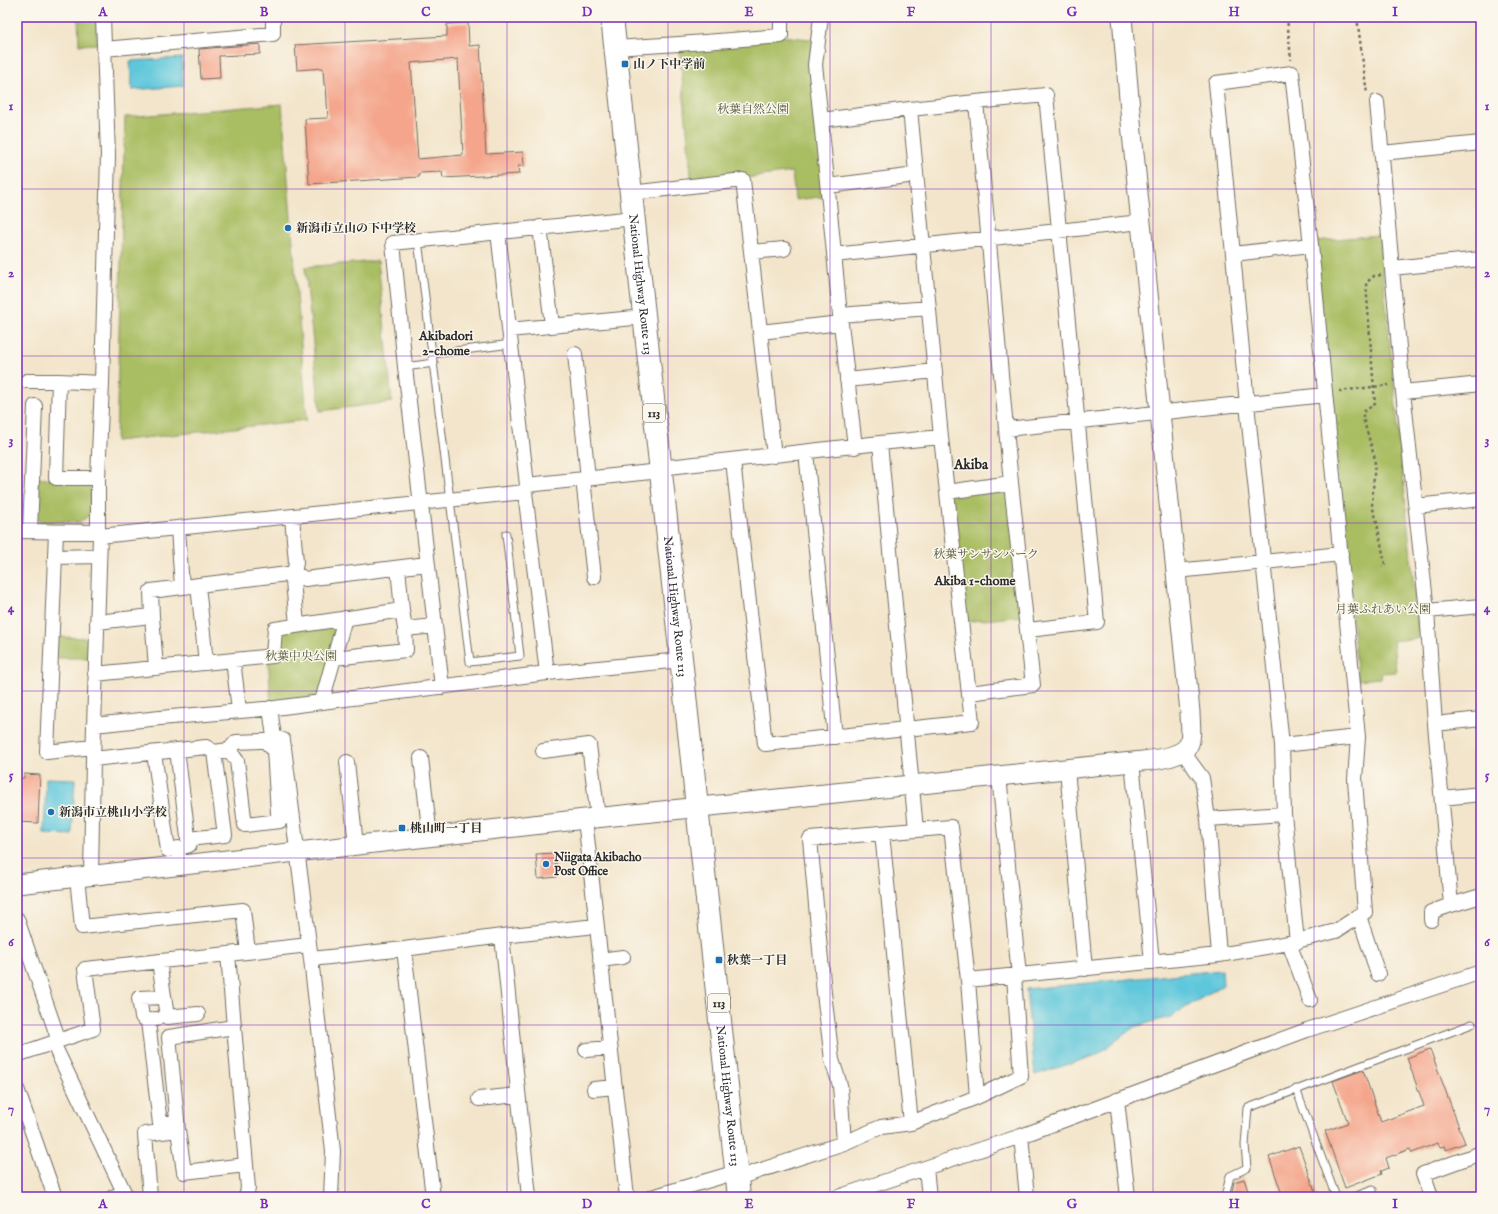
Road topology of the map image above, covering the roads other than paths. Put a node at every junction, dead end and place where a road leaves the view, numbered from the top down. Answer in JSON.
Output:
{"nodes":[{"id":1,"x":103,"y":17,"type":"edge"},
{"id":2,"x":273,"y":17,"type":"edge"},
{"id":3,"x":533,"y":17,"type":"edge"},
{"id":4,"x":612,"y":17,"type":"edge"},
{"id":5,"x":781,"y":17,"type":"edge"},
{"id":6,"x":821,"y":17,"type":"edge"},
{"id":7,"x":1122,"y":17,"type":"edge"},
{"id":8,"x":521,"y":18,"type":"edge"},
{"id":9,"x":615,"y":48,"type":"junction"},
{"id":10,"x":104,"y":50,"type":"junction"},
{"id":11,"x":976,"y":102,"type":"junction"},
{"id":12,"x":1377,"y":102,"type":"road end"},
{"id":13,"x":910,"y":109,"type":"junction"},
{"id":14,"x":821,"y":120,"type":"junction"},
{"id":15,"x":1481,"y":143,"type":"edge"},
{"id":16,"x":1382,"y":153,"type":"junction"},
{"id":17,"x":916,"y":175,"type":"junction"},
{"id":18,"x":828,"y":186,"type":"junction"},
{"id":19,"x":631,"y":193,"type":"junction"},
{"id":20,"x":634,"y":218,"type":"junction"},
{"id":21,"x":1141,"y":222,"type":"junction"},
{"id":22,"x":540,"y":227,"type":"junction"},
{"id":23,"x":1060,"y":231,"type":"junction"},
{"id":24,"x":498,"y":232,"type":"junction"},
{"id":25,"x":988,"y":238,"type":"junction"},
{"id":26,"x":418,"y":240,"type":"junction"},
{"id":27,"x":1311,"y":245,"type":"junction"},
{"id":28,"x":923,"y":246,"type":"junction"},
{"id":29,"x":784,"y":249,"type":"dead end"},
{"id":30,"x":751,"y":252,"type":"junction"},
{"id":31,"x":1233,"y":254,"type":"junction"},
{"id":32,"x":834,"y":255,"type":"junction"},
{"id":33,"x":1481,"y":259,"type":"edge"},
{"id":34,"x":1393,"y":271,"type":"junction"},
{"id":35,"x":929,"y":308,"type":"junction"},
{"id":36,"x":644,"y":317,"type":"junction"},
{"id":37,"x":840,"y":319,"type":"junction"},
{"id":38,"x":552,"y":325,"type":"junction"},
{"id":39,"x":509,"y":330,"type":"junction"},
{"id":40,"x":760,"y":332,"type":"junction"},
{"id":41,"x":511,"y":344,"type":"junction"},
{"id":42,"x":433,"y":354,"type":"junction"},
{"id":43,"x":575,"y":354,"type":"dead end"},
{"id":44,"x":434,"y":363,"type":"junction"},
{"id":45,"x":404,"y":367,"type":"junction"},
{"id":46,"x":935,"y":372,"type":"junction"},
{"id":47,"x":847,"y":380,"type":"junction"},
{"id":48,"x":27,"y":381,"type":"dead end"},
{"id":49,"x":59,"y":381,"type":"junction"},
{"id":50,"x":102,"y":383,"type":"junction"},
{"id":51,"x":1481,"y":384,"type":"edge"},
{"id":52,"x":1403,"y":388,"type":"junction"},
{"id":53,"x":1325,"y":394,"type":"junction"},
{"id":54,"x":1247,"y":404,"type":"junction"},
{"id":55,"x":35,"y":406,"type":"dead end"},
{"id":56,"x":1160,"y":413,"type":"junction"},
{"id":57,"x":1079,"y":422,"type":"junction"},
{"id":58,"x":1006,"y":429,"type":"junction"},
{"id":59,"x":941,"y":436,"type":"junction"},
{"id":60,"x":880,"y":443,"type":"junction"},
{"id":61,"x":854,"y":446,"type":"junction"},
{"id":62,"x":806,"y":452,"type":"junction"},
{"id":63,"x":774,"y":456,"type":"junction"},
{"id":64,"x":733,"y":461,"type":"junction"},
{"id":65,"x":660,"y":469,"type":"junction"},
{"id":66,"x":98,"y":478,"type":"junction"},
{"id":67,"x":586,"y":478,"type":"junction"},
{"id":68,"x":1012,"y":483,"type":"junction"},
{"id":69,"x":526,"y":489,"type":"junction"},
{"id":70,"x":947,"y":492,"type":"junction"},
{"id":71,"x":1481,"y":499,"type":"edge"},
{"id":72,"x":450,"y":500,"type":"junction"},
{"id":73,"x":421,"y":503,"type":"junction"},
{"id":74,"x":1416,"y":506,"type":"junction"},
{"id":75,"x":292,"y":517,"type":"junction"},
{"id":76,"x":178,"y":529,"type":"junction"},
{"id":77,"x":23,"y":531,"type":"edge"},
{"id":78,"x":56,"y":532,"type":"junction"},
{"id":79,"x":99,"y":534,"type":"junction"},
{"id":80,"x":506,"y":534,"type":"dead end"},
{"id":81,"x":1341,"y":554,"type":"junction"},
{"id":82,"x":99,"y":556,"type":"junction"},
{"id":83,"x":55,"y":557,"type":"junction"},
{"id":84,"x":1264,"y":563,"type":"junction"},
{"id":85,"x":427,"y":564,"type":"junction"},
{"id":86,"x":398,"y":568,"type":"junction"},
{"id":87,"x":1177,"y":572,"type":"junction"},
{"id":88,"x":295,"y":573,"type":"junction"},
{"id":89,"x":594,"y":577,"type":"dead end"},
{"id":90,"x":198,"y":585,"type":"junction"},
{"id":91,"x":182,"y":587,"type":"junction"},
{"id":92,"x":1481,"y":606,"type":"edge"},
{"id":93,"x":402,"y":610,"type":"junction"},
{"id":94,"x":1427,"y":611,"type":"junction"},
{"id":95,"x":152,"y":616,"type":"junction"},
{"id":96,"x":345,"y":618,"type":"junction"},
{"id":97,"x":97,"y":622,"type":"junction"},
{"id":98,"x":297,"y":625,"type":"junction"},
{"id":99,"x":435,"y":626,"type":"junction"},
{"id":100,"x":404,"y":629,"type":"junction"},
{"id":101,"x":1028,"y":630,"type":"junction"},
{"id":102,"x":334,"y":658,"type":"junction"},
{"id":103,"x":234,"y":660,"type":"junction"},
{"id":104,"x":681,"y":660,"type":"junction"},
{"id":105,"x":206,"y":663,"type":"junction"},
{"id":106,"x":156,"y":668,"type":"junction"},
{"id":107,"x":548,"y":673,"type":"junction"},
{"id":108,"x":95,"y":674,"type":"junction"},
{"id":109,"x":442,"y":687,"type":"junction"},
{"id":110,"x":968,"y":693,"type":"junction"},
{"id":111,"x":322,"y":701,"type":"junction"},
{"id":112,"x":270,"y":708,"type":"junction"},
{"id":113,"x":239,"y":710,"type":"junction"},
{"id":114,"x":1481,"y":719,"type":"edge"},
{"id":115,"x":1435,"y":724,"type":"junction"},
{"id":116,"x":94,"y":725,"type":"junction"},
{"id":117,"x":908,"y":730,"type":"junction"},
{"id":118,"x":835,"y":737,"type":"junction"},
{"id":119,"x":1358,"y":737,"type":"junction"},
{"id":120,"x":283,"y":740,"type":"junction"},
{"id":121,"x":265,"y":741,"type":"junction"},
{"id":122,"x":1282,"y":745,"type":"junction"},
{"id":123,"x":177,"y":750,"type":"junction"},
{"id":124,"x":228,"y":750,"type":"junction"},
{"id":125,"x":542,"y":751,"type":"dead end"},
{"id":126,"x":214,"y":752,"type":"junction"},
{"id":127,"x":1183,"y":752,"type":"junction"},
{"id":128,"x":93,"y":753,"type":"junction"},
{"id":129,"x":154,"y":753,"type":"junction"},
{"id":130,"x":421,"y":758,"type":"dead end"},
{"id":131,"x":347,"y":762,"type":"dead end"},
{"id":132,"x":1132,"y":762,"type":"junction"},
{"id":133,"x":1067,"y":768,"type":"junction"},
{"id":134,"x":999,"y":776,"type":"junction"},
{"id":135,"x":913,"y":786,"type":"junction"},
{"id":136,"x":1481,"y":794,"type":"edge"},
{"id":137,"x":1442,"y":798,"type":"junction"},
{"id":138,"x":698,"y":808,"type":"junction"},
{"id":139,"x":292,"y":812,"type":"junction"},
{"id":140,"x":278,"y":813,"type":"junction"},
{"id":141,"x":1284,"y":814,"type":"junction"},
{"id":142,"x":592,"y":819,"type":"junction"},
{"id":143,"x":1208,"y":819,"type":"junction"},
{"id":144,"x":916,"y":830,"type":"junction"},
{"id":145,"x":882,"y":833,"type":"junction"},
{"id":146,"x":430,"y":837,"type":"junction"},
{"id":147,"x":356,"y":845,"type":"junction"},
{"id":148,"x":182,"y":851,"type":"junction"},
{"id":149,"x":297,"y":852,"type":"junction"},
{"id":150,"x":84,"y":877,"type":"junction"},
{"id":151,"x":17,"y":884,"type":"edge"},
{"id":152,"x":1481,"y":896,"type":"edge"},
{"id":153,"x":1451,"y":905,"type":"junction"},
{"id":154,"x":1359,"y":916,"type":"junction"},
{"id":155,"x":17,"y":919,"type":"edge"},
{"id":156,"x":1431,"y":920,"type":"dead end"},
{"id":157,"x":596,"y":926,"type":"junction"},
{"id":158,"x":502,"y":936,"type":"junction"},
{"id":159,"x":1293,"y":943,"type":"junction"},
{"id":160,"x":309,"y":945,"type":"junction"},
{"id":161,"x":404,"y":949,"type":"junction"},
{"id":162,"x":248,"y":952,"type":"junction"},
{"id":163,"x":228,"y":954,"type":"junction"},
{"id":164,"x":1220,"y":955,"type":"junction"},
{"id":165,"x":623,"y":956,"type":"dead end"},
{"id":166,"x":311,"y":959,"type":"junction"},
{"id":167,"x":600,"y":960,"type":"junction"},
{"id":168,"x":159,"y":961,"type":"junction"},
{"id":169,"x":1152,"y":962,"type":"junction"},
{"id":170,"x":1085,"y":969,"type":"junction"},
{"id":171,"x":1481,"y":972,"type":"edge"},
{"id":172,"x":1378,"y":974,"type":"dead end"},
{"id":173,"x":1016,"y":975,"type":"junction"},
{"id":174,"x":968,"y":980,"type":"junction"},
{"id":175,"x":164,"y":997,"type":"junction"},
{"id":176,"x":1310,"y":1000,"type":"dead end"},
{"id":177,"x":198,"y":1014,"type":"dead end"},
{"id":178,"x":140,"y":1015,"type":"junction"},
{"id":179,"x":167,"y":1017,"type":"junction"},
{"id":180,"x":1472,"y":1024,"type":"dead end"},
{"id":181,"x":234,"y":1027,"type":"junction"},
{"id":182,"x":56,"y":1042,"type":"junction"},
{"id":183,"x":610,"y":1048,"type":"junction"},
{"id":184,"x":586,"y":1050,"type":"dead end"},
{"id":185,"x":17,"y":1055,"type":"edge"},
{"id":186,"x":615,"y":1087,"type":"junction"},
{"id":187,"x":17,"y":1089,"type":"edge"},
{"id":188,"x":594,"y":1089,"type":"dead end"},
{"id":189,"x":1296,"y":1089,"type":"junction"},
{"id":190,"x":518,"y":1095,"type":"junction"},
{"id":191,"x":977,"y":1097,"type":"junction"},
{"id":192,"x":479,"y":1099,"type":"dead end"},
{"id":193,"x":1117,"y":1100,"type":"junction"},
{"id":194,"x":21,"y":1112,"type":"edge"},
{"id":195,"x":912,"y":1123,"type":"junction"},
{"id":196,"x":178,"y":1126,"type":"junction"},
{"id":197,"x":1021,"y":1136,"type":"junction"},
{"id":198,"x":844,"y":1143,"type":"junction"},
{"id":199,"x":1481,"y":1153,"type":"edge"},
{"id":200,"x":246,"y":1165,"type":"junction"},
{"id":201,"x":926,"y":1168,"type":"junction"},
{"id":202,"x":738,"y":1182,"type":"edge"},
{"id":203,"x":1373,"y":1190,"type":"dead end"},
{"id":204,"x":55,"y":1197,"type":"edge"},
{"id":205,"x":113,"y":1197,"type":"edge"},
{"id":206,"x":150,"y":1197,"type":"edge"},
{"id":207,"x":246,"y":1197,"type":"edge"},
{"id":208,"x":331,"y":1197,"type":"edge"},
{"id":209,"x":433,"y":1197,"type":"edge"},
{"id":210,"x":529,"y":1197,"type":"edge"},
{"id":211,"x":627,"y":1197,"type":"edge"},
{"id":212,"x":652,"y":1197,"type":"edge"},
{"id":213,"x":838,"y":1197,"type":"edge"},
{"id":214,"x":929,"y":1197,"type":"edge"},
{"id":215,"x":1027,"y":1197,"type":"edge"},
{"id":216,"x":1128,"y":1197,"type":"edge"},
{"id":217,"x":1225,"y":1197,"type":"edge"},
{"id":218,"x":1336,"y":1197,"type":"edge"},
{"id":219,"x":1353,"y":1197,"type":"edge"},
{"id":220,"x":1431,"y":1197,"type":"edge"}],
"edges":[{"from":1,"to":10,"type":"street"},
{"from":2,"to":10,"type":"street"},
{"from":3,"to":8,"type":"lane"},
{"from":4,"to":9,"type":"highway","name":"National Highway Route 113","number":"113"},
{"from":5,"to":9,"type":"street"},
{"from":6,"to":14,"type":"street"},
{"from":7,"to":21,"type":"street"},
{"from":9,"to":19,"type":"highway","name":"National Highway Route 113","number":"113"},
{"from":10,"to":50,"type":"street"},
{"from":11,"to":13,"type":"street"},
{"from":11,"to":23,"type":"street"},
{"from":11,"to":25,"type":"street"},
{"from":12,"to":16,"type":"street"},
{"from":13,"to":14,"type":"street"},
{"from":13,"to":17,"type":"street"},
{"from":14,"to":18,"type":"street"},
{"from":15,"to":16,"type":"street"},
{"from":16,"to":34,"type":"street"},
{"from":17,"to":18,"type":"street"},
{"from":17,"to":28,"type":"street"},
{"from":18,"to":32,"type":"street"},
{"from":19,"to":20,"type":"highway","name":"National Highway Route 113","number":"113"},
{"from":19,"to":30,"type":"street"},
{"from":20,"to":22,"type":"street"},
{"from":20,"to":36,"type":"highway","name":"National Highway Route 113","number":"113"},
{"from":21,"to":23,"type":"street"},
{"from":21,"to":56,"type":"street"},
{"from":22,"to":24,"type":"street"},
{"from":22,"to":38,"type":"street"},
{"from":23,"to":25,"type":"street"},
{"from":23,"to":57,"type":"street"},
{"from":24,"to":26,"type":"street"},
{"from":24,"to":39,"type":"street"},
{"from":25,"to":28,"type":"street"},
{"from":25,"to":58,"type":"street"},
{"from":26,"to":42,"type":"lane"},
{"from":26,"to":45,"type":"street"},
{"from":27,"to":31,"type":"street"},
{"from":27,"to":31,"type":"street"},
{"from":27,"to":53,"type":"street"},
{"from":28,"to":32,"type":"street"},
{"from":28,"to":35,"type":"street"},
{"from":29,"to":30,"type":"street"},
{"from":30,"to":40,"type":"street"},
{"from":31,"to":54,"type":"street"},
{"from":32,"to":37,"type":"street"},
{"from":33,"to":34,"type":"street"},
{"from":34,"to":52,"type":"street"},
{"from":35,"to":37,"type":"street"},
{"from":35,"to":46,"type":"street"},
{"from":36,"to":38,"type":"street"},
{"from":36,"to":65,"type":"highway","name":"National Highway Route 113","number":"113"},
{"from":37,"to":40,"type":"street"},
{"from":37,"to":47,"type":"street"},
{"from":38,"to":39,"type":"street"},
{"from":39,"to":41,"type":"street"},
{"from":40,"to":63,"type":"street"},
{"from":41,"to":42,"type":"lane"},
{"from":41,"to":69,"type":"street"},
{"from":42,"to":44,"type":"lane"},
{"from":43,"to":67,"type":"street"},
{"from":44,"to":45,"type":"lane"},
{"from":44,"to":72,"type":"lane"},
{"from":45,"to":73,"type":"street"},
{"from":46,"to":47,"type":"street"},
{"from":46,"to":59,"type":"street"},
{"from":47,"to":61,"type":"street"},
{"from":48,"to":49,"type":"street"},
{"from":49,"to":50,"type":"street"},
{"from":49,"to":66,"type":"street"},
{"from":50,"to":66,"type":"street"},
{"from":51,"to":52,"type":"street"},
{"from":52,"to":74,"type":"street"},
{"from":53,"to":54,"type":"street"},
{"from":53,"to":81,"type":"street"},
{"from":54,"to":56,"type":"street"},
{"from":54,"to":84,"type":"street"},
{"from":55,"to":77,"type":"street"},
{"from":56,"to":57,"type":"street"},
{"from":56,"to":87,"type":"street"},
{"from":57,"to":58,"type":"street"},
{"from":57,"to":101,"type":"street"},
{"from":58,"to":68,"type":"street"},
{"from":59,"to":60,"type":"street"},
{"from":59,"to":70,"type":"street"},
{"from":60,"to":61,"type":"street"},
{"from":60,"to":117,"type":"street"},
{"from":61,"to":62,"type":"street"},
{"from":62,"to":63,"type":"street"},
{"from":62,"to":118,"type":"street"},
{"from":63,"to":64,"type":"street"},
{"from":64,"to":65,"type":"street"},
{"from":64,"to":118,"type":"street"},
{"from":65,"to":67,"type":"street"},
{"from":65,"to":104,"type":"highway","name":"National Highway Route 113","number":"113"},
{"from":66,"to":79,"type":"street"},
{"from":67,"to":69,"type":"street"},
{"from":67,"to":89,"type":"street"},
{"from":68,"to":70,"type":"street"},
{"from":68,"to":101,"type":"street"},
{"from":69,"to":72,"type":"street"},
{"from":69,"to":107,"type":"street"},
{"from":70,"to":110,"type":"street"},
{"from":71,"to":74,"type":"street"},
{"from":72,"to":73,"type":"street"},
{"from":72,"to":80,"type":"lane"},
{"from":73,"to":75,"type":"street"},
{"from":73,"to":85,"type":"street"},
{"from":74,"to":94,"type":"street"},
{"from":75,"to":76,"type":"street"},
{"from":75,"to":88,"type":"street"},
{"from":76,"to":79,"type":"street"},
{"from":76,"to":91,"type":"street"},
{"from":77,"to":78,"type":"street"},
{"from":78,"to":79,"type":"street"},
{"from":78,"to":83,"type":"street"},
{"from":79,"to":82,"type":"street"},
{"from":81,"to":84,"type":"street"},
{"from":81,"to":119,"type":"street"},
{"from":82,"to":83,"type":"street"},
{"from":82,"to":97,"type":"street"},
{"from":83,"to":128,"type":"street"},
{"from":84,"to":87,"type":"street"},
{"from":84,"to":122,"type":"street"},
{"from":85,"to":86,"type":"street"},
{"from":85,"to":99,"type":"street"},
{"from":86,"to":88,"type":"street"},
{"from":86,"to":93,"type":"street"},
{"from":87,"to":127,"type":"street"},
{"from":88,"to":90,"type":"street"},
{"from":88,"to":98,"type":"street"},
{"from":90,"to":91,"type":"street"},
{"from":90,"to":105,"type":"street"},
{"from":91,"to":95,"type":"street"},
{"from":92,"to":94,"type":"street"},
{"from":93,"to":96,"type":"street"},
{"from":93,"to":100,"type":"street"},
{"from":94,"to":115,"type":"street"},
{"from":95,"to":97,"type":"street"},
{"from":95,"to":106,"type":"street"},
{"from":96,"to":98,"type":"street"},
{"from":96,"to":102,"type":"street"},
{"from":97,"to":108,"type":"street"},
{"from":98,"to":103,"type":"street"},
{"from":99,"to":100,"type":"street"},
{"from":99,"to":109,"type":"street"},
{"from":100,"to":102,"type":"street"},
{"from":101,"to":110,"type":"street"},
{"from":102,"to":111,"type":"street"},
{"from":103,"to":105,"type":"street"},
{"from":103,"to":113,"type":"street"},
{"from":104,"to":107,"type":"street"},
{"from":104,"to":138,"type":"highway","name":"National Highway Route 113","number":"113"},
{"from":105,"to":106,"type":"street"},
{"from":106,"to":108,"type":"street"},
{"from":107,"to":109,"type":"street"},
{"from":108,"to":116,"type":"street"},
{"from":109,"to":111,"type":"street"},
{"from":110,"to":117,"type":"street"},
{"from":111,"to":112,"type":"street"},
{"from":112,"to":113,"type":"street"},
{"from":112,"to":120,"type":"street"},
{"from":113,"to":116,"type":"street"},
{"from":114,"to":115,"type":"street"},
{"from":115,"to":137,"type":"street"},
{"from":116,"to":128,"type":"street"},
{"from":117,"to":118,"type":"street"},
{"from":117,"to":135,"type":"street"},
{"from":119,"to":122,"type":"street"},
{"from":119,"to":154,"type":"street"},
{"from":120,"to":121,"type":"street"},
{"from":120,"to":139,"type":"street"},
{"from":121,"to":124,"type":"street"},
{"from":121,"to":140,"type":"street"},
{"from":122,"to":141,"type":"street"},
{"from":123,"to":126,"type":"street"},
{"from":123,"to":129,"type":"street"},
{"from":123,"to":148,"type":"street"},
{"from":124,"to":126,"type":"street"},
{"from":124,"to":140,"type":"street"},
{"from":125,"to":142,"type":"street"},
{"from":126,"to":148,"type":"street"},
{"from":127,"to":132,"type":"street"},
{"from":127,"to":143,"type":"street"},
{"from":128,"to":129,"type":"street"},
{"from":128,"to":150,"type":"street"},
{"from":129,"to":148,"type":"street"},
{"from":130,"to":146,"type":"street"},
{"from":131,"to":147,"type":"street"},
{"from":132,"to":133,"type":"street"},
{"from":132,"to":169,"type":"street"},
{"from":133,"to":134,"type":"street"},
{"from":133,"to":170,"type":"street"},
{"from":134,"to":135,"type":"street"},
{"from":134,"to":173,"type":"street"},
{"from":135,"to":138,"type":"street"},
{"from":135,"to":144,"type":"street"},
{"from":136,"to":137,"type":"street"},
{"from":137,"to":153,"type":"street"},
{"from":138,"to":142,"type":"street"},
{"from":138,"to":202,"type":"highway","name":"National Highway Route 113","number":"113"},
{"from":139,"to":140,"type":"street"},
{"from":139,"to":149,"type":"street"},
{"from":141,"to":143,"type":"street"},
{"from":141,"to":159,"type":"street"},
{"from":142,"to":146,"type":"street"},
{"from":142,"to":157,"type":"street"},
{"from":143,"to":164,"type":"street"},
{"from":144,"to":145,"type":"street"},
{"from":144,"to":174,"type":"street"},
{"from":145,"to":195,"type":"street"},
{"from":145,"to":198,"type":"street"},
{"from":146,"to":147,"type":"street"},
{"from":147,"to":149,"type":"street"},
{"from":148,"to":149,"type":"street"},
{"from":148,"to":150,"type":"street"},
{"from":149,"to":160,"type":"street"},
{"from":150,"to":151,"type":"street"},
{"from":150,"to":162,"type":"street"},
{"from":152,"to":153,"type":"street"},
{"from":153,"to":156,"type":"street"},
{"from":154,"to":159,"type":"street"},
{"from":154,"to":172,"type":"street"},
{"from":155,"to":182,"type":"street"},
{"from":157,"to":158,"type":"street"},
{"from":157,"to":167,"type":"street"},
{"from":158,"to":161,"type":"street"},
{"from":158,"to":190,"type":"street"},
{"from":159,"to":164,"type":"street"},
{"from":159,"to":176,"type":"street"},
{"from":160,"to":162,"type":"street"},
{"from":160,"to":166,"type":"street"},
{"from":161,"to":166,"type":"street"},
{"from":161,"to":209,"type":"street"},
{"from":162,"to":163,"type":"street"},
{"from":163,"to":168,"type":"street"},
{"from":163,"to":181,"type":"street"},
{"from":164,"to":169,"type":"street"},
{"from":165,"to":167,"type":"street"},
{"from":166,"to":208,"type":"street"},
{"from":167,"to":183,"type":"street"},
{"from":168,"to":175,"type":"street"},
{"from":168,"to":182,"type":"street"},
{"from":169,"to":170,"type":"street"},
{"from":170,"to":173,"type":"street"},
{"from":171,"to":193,"type":"street"},
{"from":173,"to":174,"type":"street"},
{"from":173,"to":191,"type":"street"},
{"from":174,"to":191,"type":"street"},
{"from":175,"to":178,"type":"street"},
{"from":175,"to":179,"type":"street"},
{"from":177,"to":179,"type":"street"},
{"from":178,"to":179,"type":"street"},
{"from":178,"to":196,"type":"street"},
{"from":180,"to":189,"type":"lane"},
{"from":181,"to":196,"type":"street"},
{"from":181,"to":200,"type":"street"},
{"from":182,"to":185,"type":"street"},
{"from":182,"to":205,"type":"street"},
{"from":183,"to":184,"type":"street"},
{"from":183,"to":186,"type":"street"},
{"from":186,"to":188,"type":"street"},
{"from":186,"to":211,"type":"street"},
{"from":187,"to":194,"type":"street"},
{"from":189,"to":217,"type":"lane"},
{"from":189,"to":218,"type":"lane"},
{"from":190,"to":192,"type":"street"},
{"from":190,"to":210,"type":"street"},
{"from":191,"to":195,"type":"street"},
{"from":193,"to":197,"type":"street"},
{"from":193,"to":216,"type":"street"},
{"from":194,"to":204,"type":"street"},
{"from":195,"to":198,"type":"street"},
{"from":196,"to":200,"type":"street"},
{"from":196,"to":206,"type":"street"},
{"from":197,"to":201,"type":"street"},
{"from":197,"to":215,"type":"street"},
{"from":198,"to":202,"type":"street"},
{"from":199,"to":220,"type":"street"},
{"from":200,"to":207,"type":"street"},
{"from":201,"to":213,"type":"street"},
{"from":201,"to":214,"type":"street"},
{"from":202,"to":212,"type":"street"},
{"from":203,"to":219,"type":"lane"}]}
